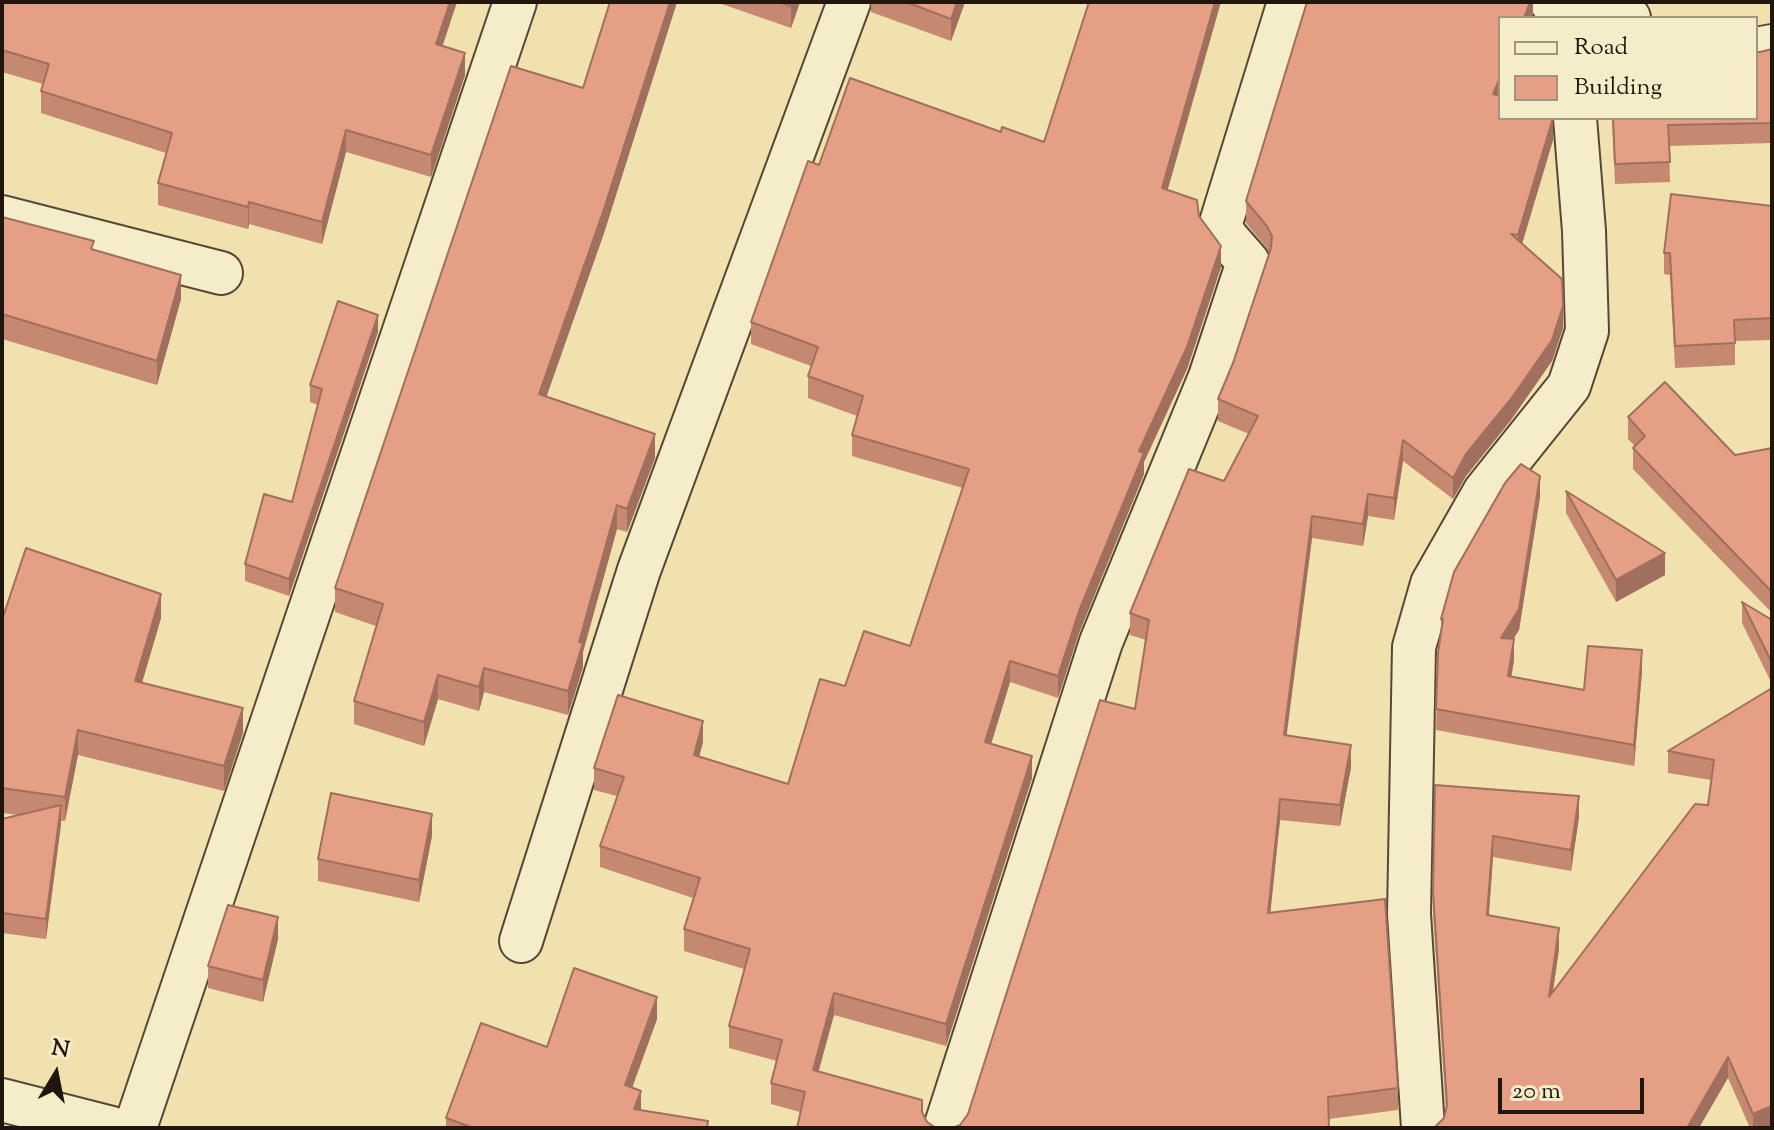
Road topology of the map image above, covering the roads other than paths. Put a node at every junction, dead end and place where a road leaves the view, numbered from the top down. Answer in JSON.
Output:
{"nodes":[{"id":1,"x":515,"y":2,"type":"edge"},
{"id":2,"x":849,"y":2,"type":"edge"},
{"id":3,"x":1289,"y":2,"type":"edge"},
{"id":4,"x":1561,"y":9,"type":"edge"},
{"id":5,"x":1616,"y":16,"type":"edge"},
{"id":6,"x":1575,"y":120,"type":"edge"},
{"id":7,"x":2,"y":217,"type":"edge"},
{"id":8,"x":221,"y":273,"type":"dead end"},
{"id":9,"x":521,"y":941,"type":"dead end"},
{"id":10,"x":2,"y":1100,"type":"edge"},
{"id":11,"x":112,"y":1128,"type":"edge"},
{"id":12,"x":135,"y":1128,"type":"edge"},
{"id":13,"x":945,"y":1128,"type":"edge"},
{"id":14,"x":1423,"y":1128,"type":"edge"}],
"edges":[{"from":1,"to":12,"type":"street"},
{"from":2,"to":9,"type":"street"},
{"from":3,"to":13,"type":"street"},
{"from":4,"to":5,"type":"street"},
{"from":6,"to":14,"type":"street"},
{"from":7,"to":8,"type":"street"},
{"from":10,"to":11,"type":"street"}]}
